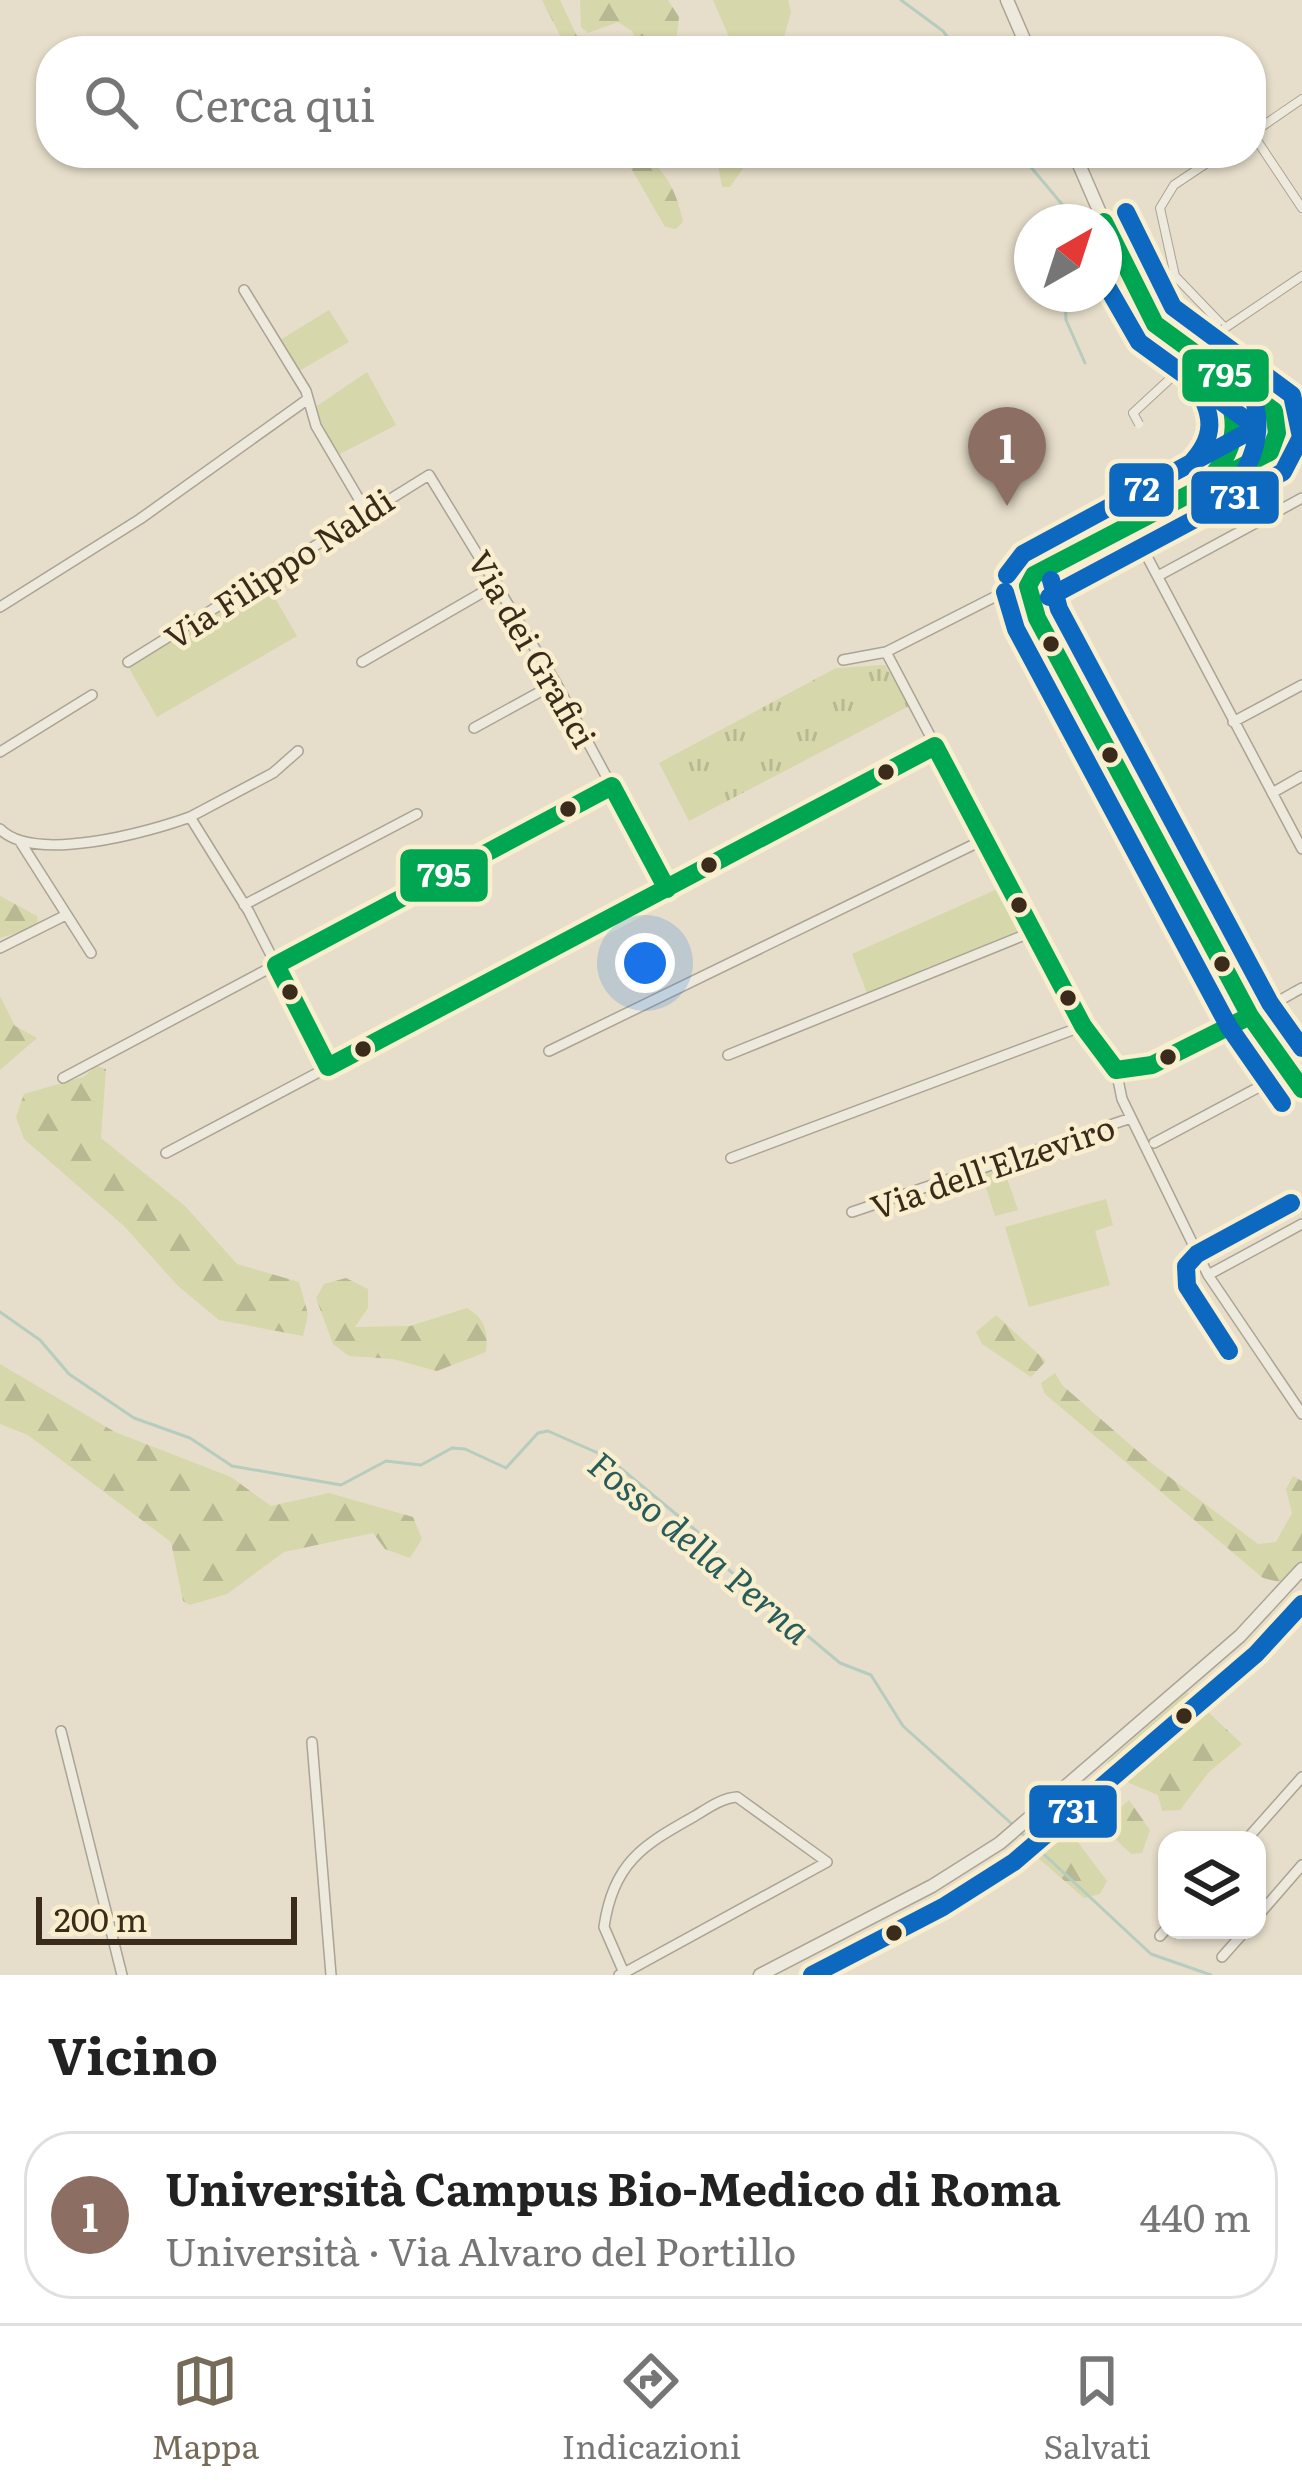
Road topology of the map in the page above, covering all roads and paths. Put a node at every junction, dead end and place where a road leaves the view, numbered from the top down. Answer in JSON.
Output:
{"nodes":[{"id":1,"x":1006,"y":0,"type":"edge"},
{"id":2,"x":1022,"y":36,"type":"edge"},
{"id":3,"x":1302,"y":99,"type":"edge"},
{"id":4,"x":1266,"y":123,"type":"edge"},
{"id":5,"x":1266,"y":155,"type":"edge"},
{"id":6,"x":1080,"y":168,"type":"edge"},
{"id":7,"x":1201,"y":168,"type":"edge"},
{"id":8,"x":1096,"y":204,"type":"edge"},
{"id":9,"x":1302,"y":208,"type":"edge"},
{"id":10,"x":1122,"y":262,"type":"edge"},
{"id":11,"x":1302,"y":276,"type":"edge"},
{"id":12,"x":244,"y":290,"type":"dead end"},
{"id":13,"x":1225,"y":328,"type":"junction"},
{"id":14,"x":1211,"y":366,"type":"junction"},
{"id":15,"x":308,"y":399,"type":"junction"},
{"id":16,"x":1270,"y":408,"type":"junction"},
{"id":17,"x":1139,"y":424,"type":"dead end"},
{"id":18,"x":1238,"y":429,"type":"junction"},
{"id":19,"x":1302,"y":438,"type":"edge"},
{"id":20,"x":1266,"y":453,"type":"junction"},
{"id":21,"x":429,"y":475,"type":"joint"},
{"id":22,"x":1167,"y":478,"type":"dead end"},
{"id":23,"x":1201,"y":487,"type":"junction"},
{"id":24,"x":1174,"y":489,"type":"dead end"},
{"id":25,"x":1302,"y":498,"type":"edge"},
{"id":26,"x":366,"y":511,"type":"junction"},
{"id":27,"x":1143,"y":549,"type":"dead end"},
{"id":28,"x":1157,"y":576,"type":"junction"},
{"id":29,"x":497,"y":584,"type":"junction"},
{"id":30,"x":1028,"y":586,"type":"junction"},
{"id":31,"x":0,"y":607,"type":"edge"},
{"id":32,"x":886,"y":652,"type":"junction"},
{"id":33,"x":843,"y":660,"type":"dead end"},
{"id":34,"x":128,"y":662,"type":"dead end"},
{"id":35,"x":362,"y":662,"type":"dead end"},
{"id":36,"x":556,"y":683,"type":"junction"},
{"id":37,"x":1302,"y":685,"type":"edge"},
{"id":38,"x":92,"y":695,"type":"dead end"},
{"id":39,"x":1233,"y":722,"type":"junction"},
{"id":40,"x":474,"y":728,"type":"dead end"},
{"id":41,"x":935,"y":746,"type":"junction"},
{"id":42,"x":298,"y":751,"type":"dead end"},
{"id":43,"x":0,"y":752,"type":"edge"},
{"id":44,"x":1302,"y":776,"type":"edge"},
{"id":45,"x":612,"y":786,"type":"junction"},
{"id":46,"x":1272,"y":793,"type":"junction"},
{"id":47,"x":417,"y":814,"type":"dead end"},
{"id":48,"x":190,"y":817,"type":"junction"},
{"id":49,"x":0,"y":829,"type":"edge"},
{"id":50,"x":983,"y":840,"type":"junction"},
{"id":51,"x":20,"y":843,"type":"junction"},
{"id":52,"x":1302,"y":849,"type":"edge"},
{"id":53,"x":667,"y":889,"type":"junction"},
{"id":54,"x":244,"y":904,"type":"junction"},
{"id":55,"x":66,"y":915,"type":"junction"},
{"id":56,"x":1032,"y":932,"type":"junction"},
{"id":57,"x":0,"y":948,"type":"edge"},
{"id":58,"x":91,"y":953,"type":"dead end"},
{"id":59,"x":276,"y":965,"type":"junction"},
{"id":60,"x":1302,"y":988,"type":"edge"},
{"id":61,"x":1250,"y":1016,"type":"junction"},
{"id":62,"x":1083,"y":1026,"type":"junction"},
{"id":63,"x":549,"y":1051,"type":"dead end"},
{"id":64,"x":728,"y":1055,"type":"dead end"},
{"id":65,"x":328,"y":1067,"type":"junction"},
{"id":66,"x":1116,"y":1070,"type":"junction"},
{"id":67,"x":1289,"y":1071,"type":"junction"},
{"id":68,"x":63,"y":1078,"type":"dead end"},
{"id":69,"x":1302,"y":1089,"type":"edge"},
{"id":70,"x":1131,"y":1118,"type":"junction"},
{"id":71,"x":1154,"y":1143,"type":"dead end"},
{"id":72,"x":166,"y":1153,"type":"dead end"},
{"id":73,"x":731,"y":1158,"type":"dead end"},
{"id":74,"x":853,"y":1211,"type":"dead end"},
{"id":75,"x":1302,"y":1224,"type":"edge"},
{"id":76,"x":1208,"y":1275,"type":"junction"},
{"id":77,"x":1302,"y":1414,"type":"edge"},
{"id":78,"x":1302,"y":1569,"type":"edge"},
{"id":79,"x":62,"y":1731,"type":"dead end"},
{"id":80,"x":312,"y":1742,"type":"dead end"},
{"id":81,"x":1302,"y":1777,"type":"edge"},
{"id":82,"x":1254,"y":1831,"type":"edge"},
{"id":83,"x":1302,"y":1865,"type":"edge"},
{"id":84,"x":1266,"y":1907,"type":"edge"},
{"id":85,"x":1238,"y":1939,"type":"edge"},
{"id":86,"x":1222,"y":1957,"type":"dead end"},
{"id":87,"x":622,"y":1974,"type":"edge"},
{"id":88,"x":122,"y":1975,"type":"edge"},
{"id":89,"x":331,"y":1975,"type":"edge"},
{"id":90,"x":760,"y":1975,"type":"edge"}],
"edges":[{"from":1,"to":2,"type":"street"},
{"from":3,"to":4,"type":"street"},
{"from":5,"to":9,"type":"street"},
{"from":6,"to":8,"type":"street"},
{"from":7,"to":13,"type":"street"},
{"from":10,"to":14,"type":"street"},
{"from":11,"to":13,"type":"street"},
{"from":12,"to":15,"type":"street"},
{"from":13,"to":17,"type":"street","bridge":true},
{"from":14,"to":16,"type":"street"},
{"from":14,"to":18,"type":"street"},
{"from":15,"to":26,"type":"street"},
{"from":15,"to":31,"type":"street"},
{"from":16,"to":18,"type":"street"},
{"from":16,"to":19,"type":"street"},
{"from":16,"to":20,"type":"street"},
{"from":18,"to":20,"type":"street"},
{"from":18,"to":23,"type":"street"},
{"from":19,"to":20,"type":"street"},
{"from":20,"to":23,"type":"street"},
{"from":21,"to":26,"type":"street","name":"Via Filippo Naldi"},
{"from":21,"to":29,"type":"street","name":"Via dei Grafici"},
{"from":22,"to":24,"type":"street"},
{"from":23,"to":30,"type":"street"},
{"from":25,"to":28,"type":"street"},
{"from":26,"to":34,"type":"street","name":"Via Filippo Naldi"},
{"from":27,"to":28,"type":"street"},
{"from":28,"to":39,"type":"street"},
{"from":29,"to":35,"type":"street"},
{"from":29,"to":36,"type":"street","name":"Via dei Grafici"},
{"from":30,"to":32,"type":"street"},
{"from":30,"to":61,"type":"street"},
{"from":32,"to":33,"type":"street"},
{"from":32,"to":41,"type":"street"},
{"from":36,"to":40,"type":"street"},
{"from":36,"to":45,"type":"street","name":"Via dei Grafici"},
{"from":37,"to":39,"type":"street"},
{"from":38,"to":43,"type":"street"},
{"from":39,"to":46,"type":"street"},
{"from":41,"to":50,"type":"street"},
{"from":41,"to":53,"type":"street"},
{"from":42,"to":48,"type":"street"},
{"from":44,"to":46,"type":"street"},
{"from":45,"to":53,"type":"street","name":"Via dei Grafici"},
{"from":45,"to":59,"type":"street"},
{"from":46,"to":52,"type":"street"},
{"from":47,"to":54,"type":"street"},
{"from":48,"to":51,"type":"street"},
{"from":48,"to":54,"type":"street"},
{"from":49,"to":51,"type":"street"},
{"from":50,"to":56,"type":"street"},
{"from":50,"to":63,"type":"street"},
{"from":51,"to":55,"type":"street"},
{"from":53,"to":65,"type":"street"},
{"from":54,"to":59,"type":"street"},
{"from":55,"to":57,"type":"street"},
{"from":55,"to":58,"type":"street"},
{"from":56,"to":62,"type":"street"},
{"from":56,"to":64,"type":"street"},
{"from":59,"to":65,"type":"street"},
{"from":59,"to":68,"type":"street"},
{"from":60,"to":61,"type":"street"},
{"from":61,"to":66,"type":"street"},
{"from":61,"to":67,"type":"street"},
{"from":62,"to":66,"type":"street"},
{"from":62,"to":73,"type":"street"},
{"from":65,"to":72,"type":"street"},
{"from":66,"to":70,"type":"street"},
{"from":67,"to":69,"type":"street"},
{"from":67,"to":71,"type":"street"},
{"from":70,"to":74,"type":"street","name":"Via dell'Elzeviro"},
{"from":70,"to":76,"type":"street"},
{"from":75,"to":76,"type":"street"},
{"from":76,"to":77,"type":"street"},
{"from":78,"to":90,"type":"street"},
{"from":79,"to":88,"type":"street"},
{"from":80,"to":89,"type":"street"},
{"from":81,"to":82,"type":"street"},
{"from":83,"to":84,"type":"street"},
{"from":85,"to":86,"type":"street"},
{"from":87,"to":87,"type":"street"}]}
